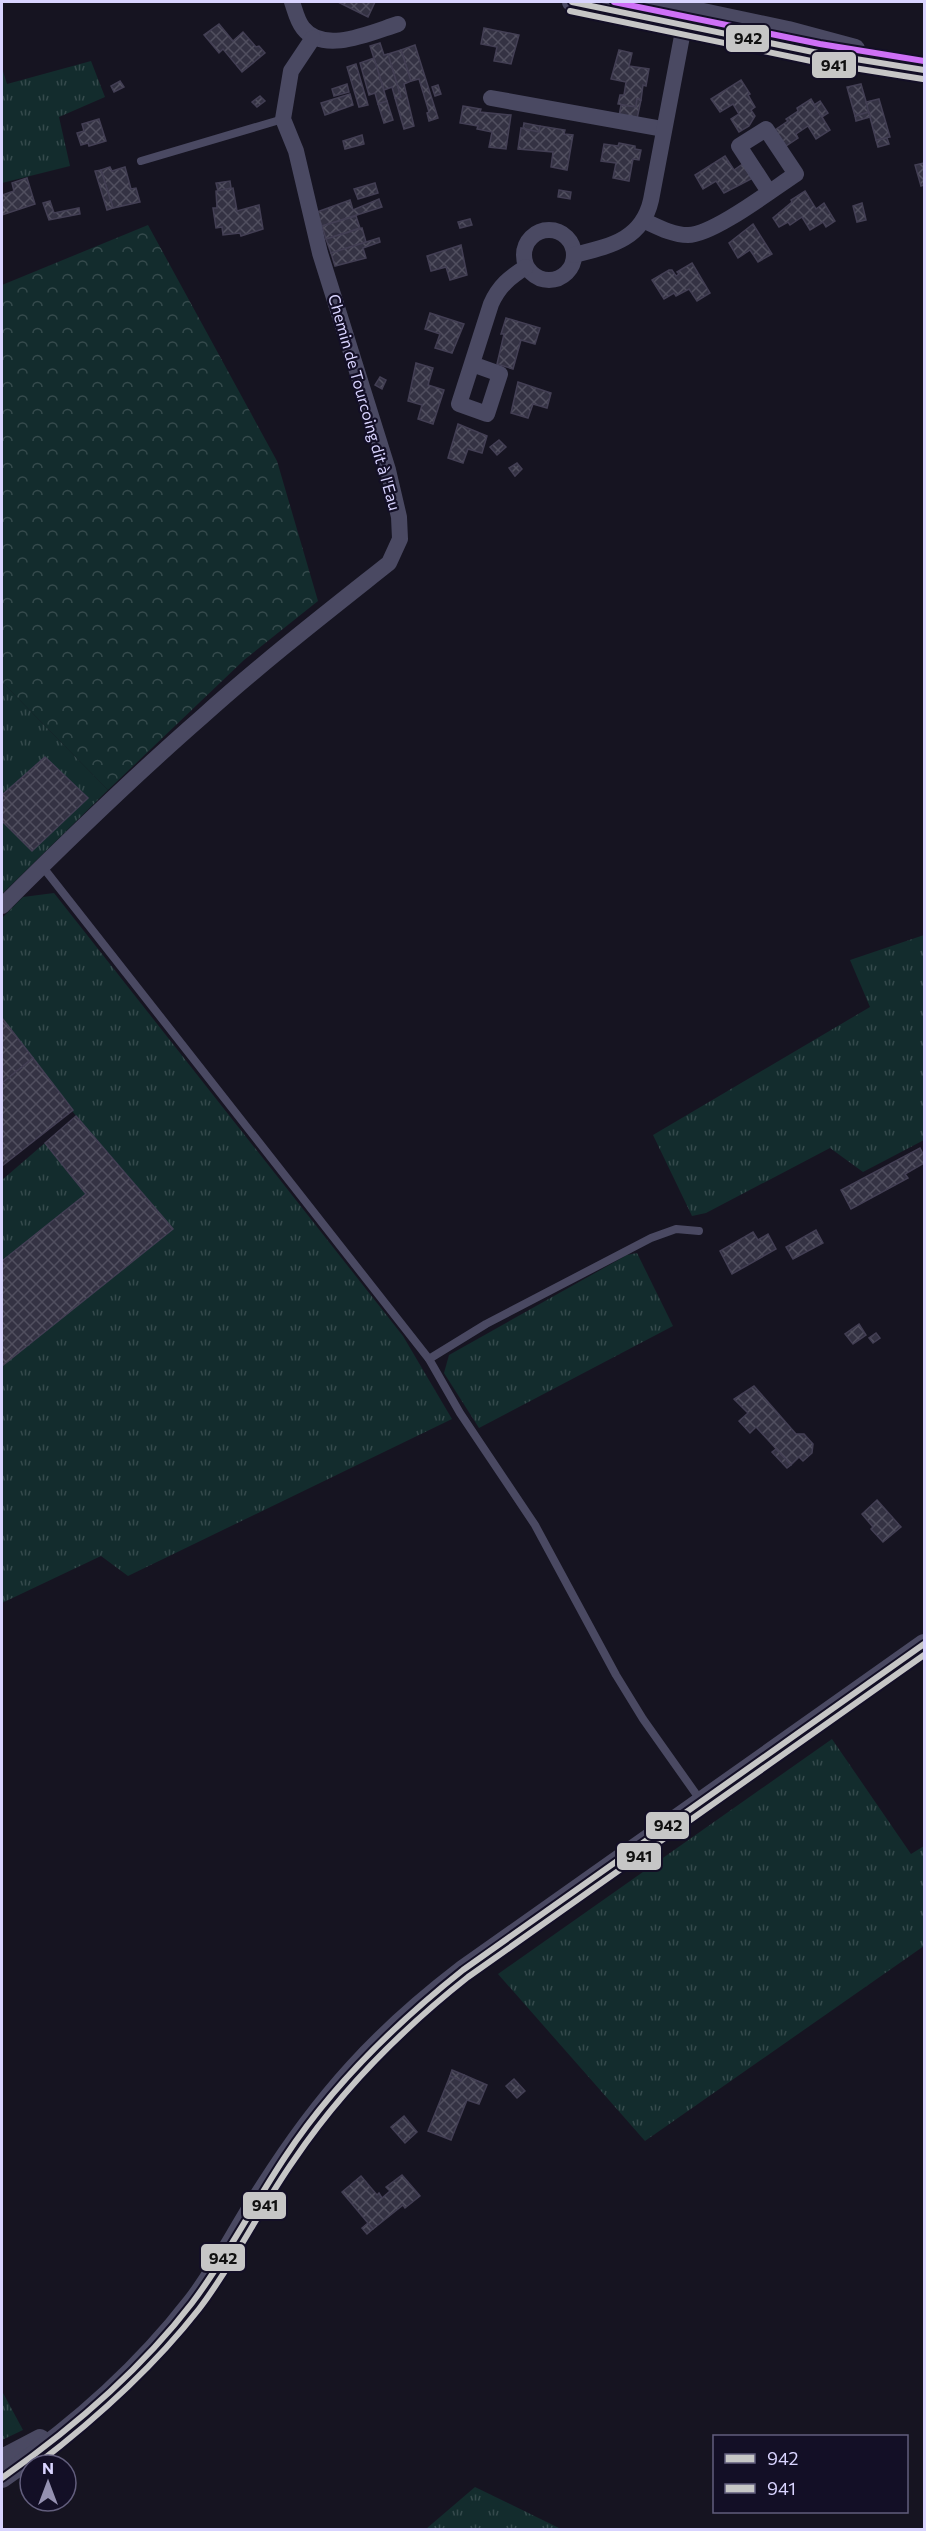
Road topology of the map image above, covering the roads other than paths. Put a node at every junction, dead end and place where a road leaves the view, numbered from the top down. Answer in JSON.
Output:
{"nodes":[{"id":1,"x":292,"y":2,"type":"edge"},
{"id":2,"x":572,"y":2,"type":"edge"},
{"id":3,"x":651,"y":2,"type":"edge"},
{"id":4,"x":678,"y":14,"type":"edge"},
{"id":5,"x":398,"y":24,"type":"dead end"},
{"id":6,"x":313,"y":38,"type":"junction"},
{"id":7,"x":924,"y":69,"type":"edge"},
{"id":8,"x":491,"y":99,"type":"dead end"},
{"id":9,"x":283,"y":119,"type":"junction"},
{"id":10,"x":663,"y":129,"type":"junction"},
{"id":11,"x":141,"y":161,"type":"dead end"},
{"id":12,"x":769,"y":192,"type":"dead end"},
{"id":13,"x":645,"y":221,"type":"junction"},
{"id":14,"x":574,"y":255,"type":"junction"},
{"id":15,"x":526,"y":267,"type":"junction"},
{"id":16,"x":472,"y":364,"type":"dead end"},
{"id":17,"x":42,"y":866,"type":"junction"},
{"id":18,"x":2,"y":906,"type":"edge"},
{"id":19,"x":699,"y":1231,"type":"dead end"},
{"id":20,"x":429,"y":1359,"type":"junction"},
{"id":21,"x":924,"y":1644,"type":"edge"},
{"id":22,"x":702,"y":1802,"type":"junction"},
{"id":23,"x":102,"y":2398,"type":"junction"},
{"id":24,"x":2,"y":2459,"type":"edge"},
{"id":25,"x":2,"y":2478,"type":"edge"}],
"edges":[{"from":1,"to":6,"type":"street"},
{"from":2,"to":4,"type":"street"},
{"from":3,"to":4,"type":"street"},
{"from":4,"to":7,"type":"street"},
{"from":4,"to":10,"type":"street"},
{"from":5,"to":6,"type":"street"},
{"from":6,"to":9,"type":"street"},
{"from":8,"to":10,"type":"street"},
{"from":9,"to":11,"type":"lane"},
{"from":9,"to":17,"type":"street","name":"Chemin de Tourcoing dit à l'Eau"},
{"from":10,"to":13,"type":"street"},
{"from":12,"to":13,"type":"street"},
{"from":13,"to":14,"type":"street"},
{"from":14,"to":15,"type":"street"},
{"from":14,"to":15,"type":"street"},
{"from":15,"to":16,"type":"street"},
{"from":17,"to":18,"type":"street","name":"Chemin de Tourcoing dit à l'Eau"},
{"from":17,"to":20,"type":"lane"},
{"from":19,"to":20,"type":"lane"},
{"from":20,"to":22,"type":"lane"},
{"from":21,"to":22,"type":"street"},
{"from":22,"to":23,"type":"street"},
{"from":23,"to":24,"type":"street"},
{"from":23,"to":25,"type":"street"}]}
